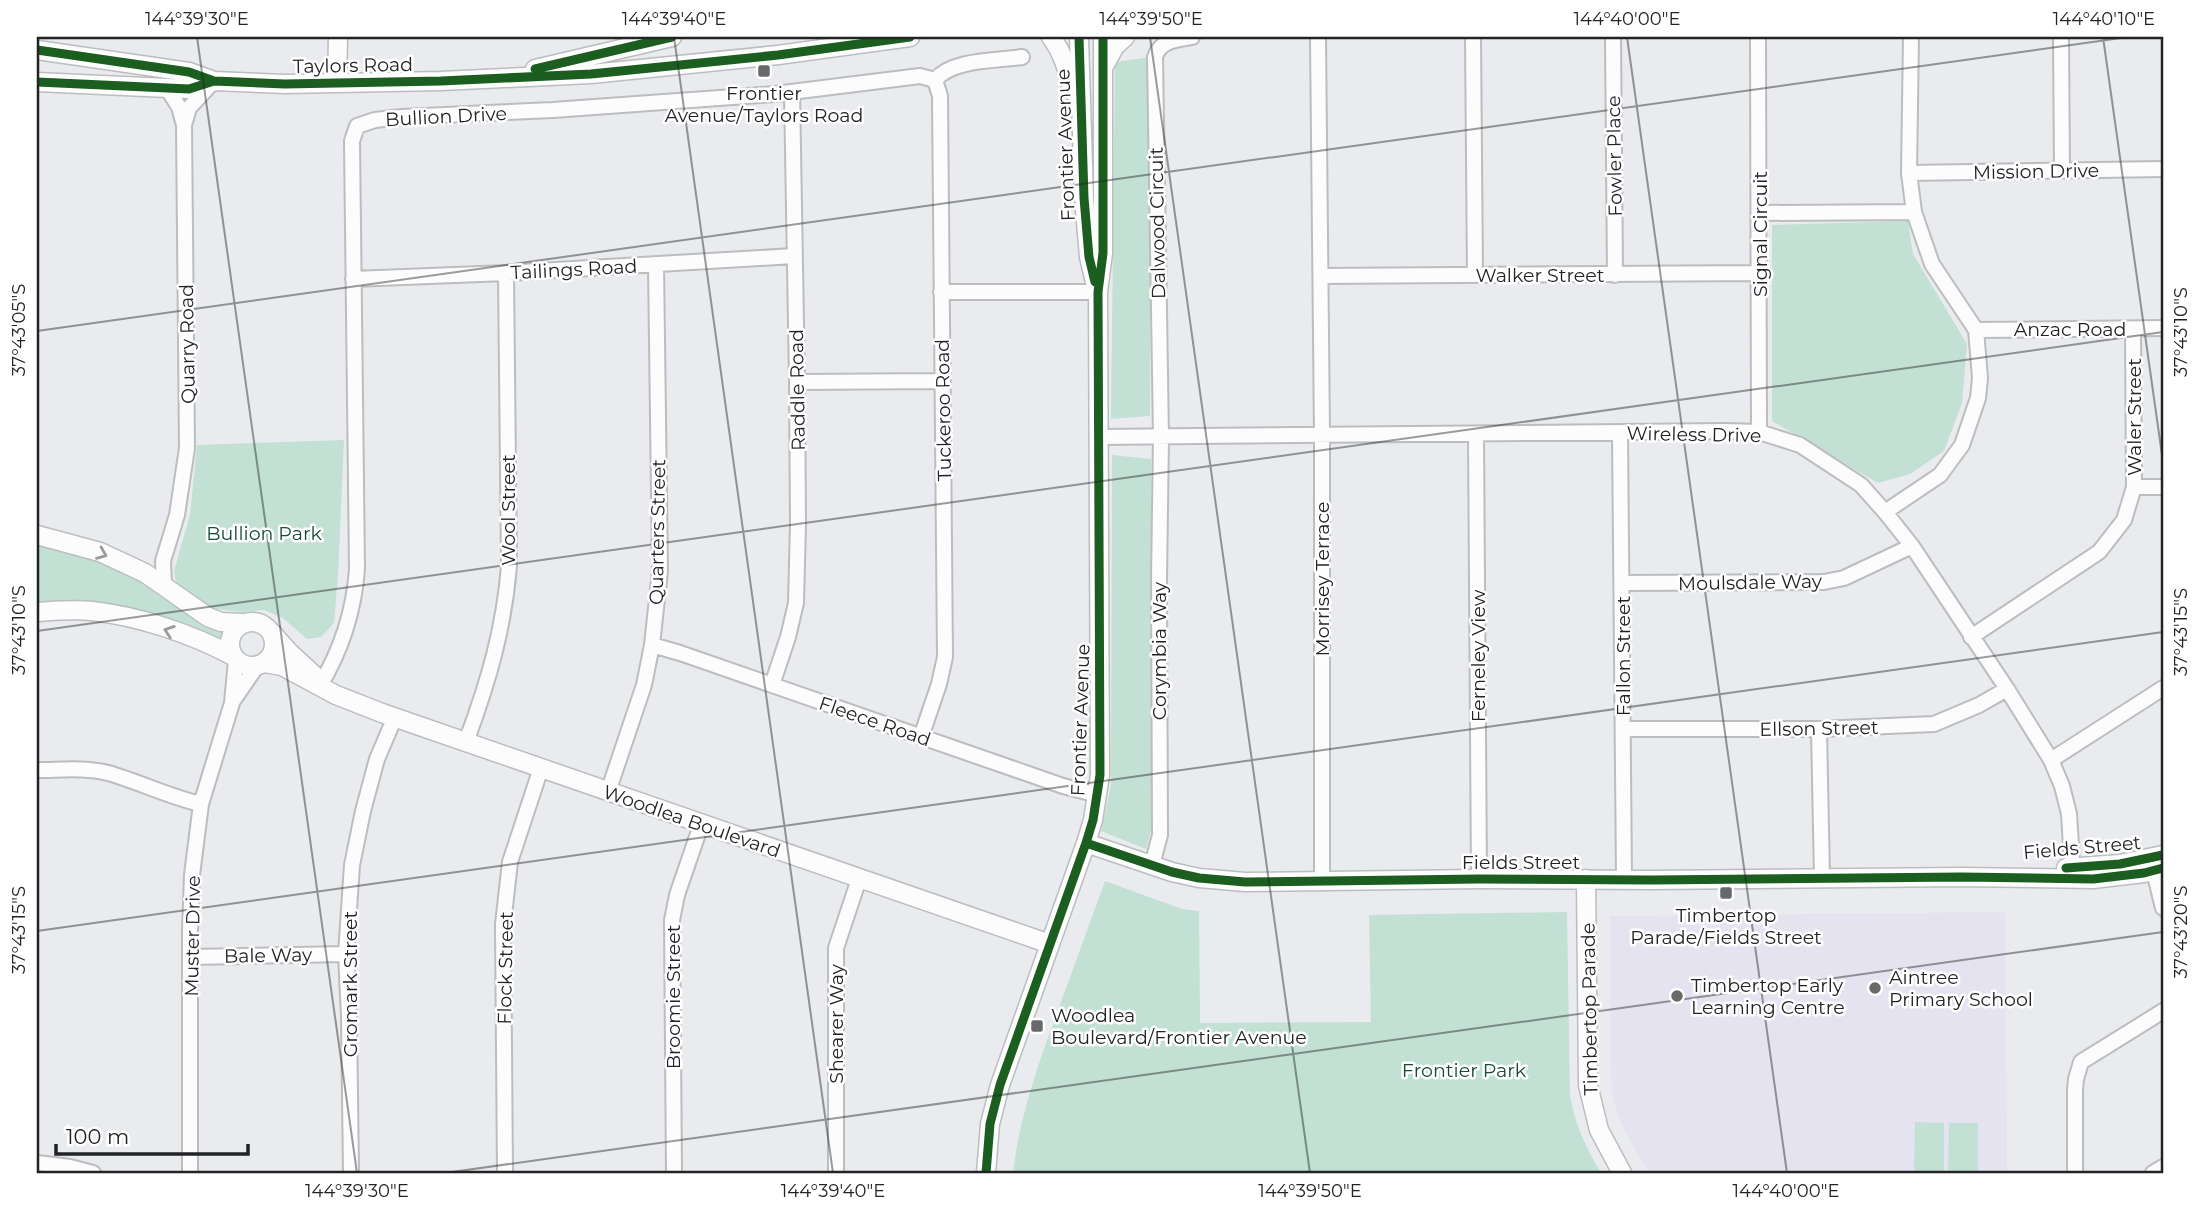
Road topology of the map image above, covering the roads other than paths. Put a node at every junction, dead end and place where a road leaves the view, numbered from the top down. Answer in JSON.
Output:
{"nodes":[{"id":1,"x":338,"y":37,"type":"edge"},
{"id":2,"x":672,"y":37,"type":"edge"},
{"id":3,"x":910,"y":37,"type":"edge"},
{"id":4,"x":1051,"y":37,"type":"edge"},
{"id":5,"x":1079,"y":37,"type":"edge"},
{"id":6,"x":1103,"y":37,"type":"edge"},
{"id":7,"x":1125,"y":37,"type":"edge"},
{"id":8,"x":1192,"y":37,"type":"edge"},
{"id":9,"x":1318,"y":37,"type":"edge"},
{"id":10,"x":1473,"y":37,"type":"edge"},
{"id":11,"x":1613,"y":37,"type":"edge"},
{"id":12,"x":1758,"y":37,"type":"edge"},
{"id":13,"x":1911,"y":37,"type":"edge"},
{"id":14,"x":2061,"y":37,"type":"edge"},
{"id":15,"x":37,"y":50,"type":"edge"},
{"id":16,"x":1022,"y":57,"type":"dead end"},
{"id":17,"x":1103,"y":68,"type":"junction"},
{"id":18,"x":494,"y":79,"type":"junction"},
{"id":19,"x":935,"y":80,"type":"junction"},
{"id":20,"x":214,"y":81,"type":"junction"},
{"id":21,"x":37,"y":82,"type":"edge"},
{"id":22,"x":337,"y":83,"type":"junction"},
{"id":23,"x":167,"y":88,"type":"junction"},
{"id":24,"x":792,"y":92,"type":"junction"},
{"id":25,"x":184,"y":125,"type":"junction"},
{"id":26,"x":1081,"y":139,"type":"junction"},
{"id":27,"x":2163,"y":169,"type":"edge"},
{"id":28,"x":2062,"y":170,"type":"junction"},
{"id":29,"x":1909,"y":173,"type":"junction"},
{"id":30,"x":1914,"y":212,"type":"junction"},
{"id":31,"x":1760,"y":213,"type":"junction"},
{"id":32,"x":794,"y":256,"type":"junction"},
{"id":33,"x":656,"y":264,"type":"junction"},
{"id":34,"x":506,"y":273,"type":"junction"},
{"id":35,"x":1760,"y":273,"type":"junction"},
{"id":36,"x":1475,"y":275,"type":"junction"},
{"id":37,"x":1615,"y":275,"type":"junction"},
{"id":38,"x":1321,"y":276,"type":"junction"},
{"id":39,"x":353,"y":279,"type":"junction"},
{"id":40,"x":941,"y":292,"type":"junction"},
{"id":41,"x":1098,"y":292,"type":"junction"},
{"id":42,"x":2163,"y":328,"type":"edge"},
{"id":43,"x":2133,"y":329,"type":"junction"},
{"id":44,"x":1976,"y":330,"type":"junction"},
{"id":45,"x":943,"y":381,"type":"junction"},
{"id":46,"x":797,"y":382,"type":"junction"},
{"id":47,"x":1759,"y":432,"type":"junction"},
{"id":48,"x":1620,"y":433,"type":"junction"},
{"id":49,"x":1476,"y":434,"type":"junction"},
{"id":50,"x":1322,"y":435,"type":"junction"},
{"id":51,"x":1161,"y":436,"type":"junction"},
{"id":52,"x":1099,"y":437,"type":"junction"},
{"id":53,"x":2134,"y":487,"type":"junction"},
{"id":54,"x":2163,"y":487,"type":"edge"},
{"id":55,"x":1885,"y":512,"type":"junction"},
{"id":56,"x":37,"y":535,"type":"edge"},
{"id":57,"x":1912,"y":546,"type":"junction"},
{"id":58,"x":163,"y":561,"type":"junction"},
{"id":59,"x":145,"y":573,"type":"junction"},
{"id":60,"x":1623,"y":583,"type":"junction"},
{"id":61,"x":164,"y":585,"type":"junction"},
{"id":62,"x":37,"y":612,"type":"edge"},
{"id":63,"x":242,"y":623,"type":"junction"},
{"id":64,"x":270,"y":630,"type":"junction"},
{"id":65,"x":1971,"y":637,"type":"junction"},
{"id":66,"x":652,"y":645,"type":"junction"},
{"id":67,"x":234,"y":658,"type":"junction"},
{"id":68,"x":260,"y":664,"type":"junction"},
{"id":69,"x":321,"y":685,"type":"junction"},
{"id":70,"x":772,"y":685,"type":"junction"},
{"id":71,"x":2163,"y":688,"type":"edge"},
{"id":72,"x":2007,"y":689,"type":"junction"},
{"id":73,"x":232,"y":703,"type":"junction"},
{"id":74,"x":395,"y":717,"type":"junction"},
{"id":75,"x":1624,"y":729,"type":"junction"},
{"id":76,"x":1819,"y":729,"type":"junction"},
{"id":77,"x":921,"y":737,"type":"junction"},
{"id":78,"x":466,"y":742,"type":"junction"},
{"id":79,"x":2051,"y":760,"type":"junction"},
{"id":80,"x":541,"y":768,"type":"junction"},
{"id":81,"x":37,"y":770,"type":"edge"},
{"id":82,"x":608,"y":792,"type":"junction"},
{"id":83,"x":1098,"y":795,"type":"junction"},
{"id":84,"x":201,"y":804,"type":"junction"},
{"id":85,"x":701,"y":825,"type":"junction"},
{"id":86,"x":1086,"y":843,"type":"junction"},
{"id":87,"x":2158,"y":863,"type":"edge"},
{"id":88,"x":1152,"y":865,"type":"junction"},
{"id":89,"x":2072,"y":873,"type":"junction"},
{"id":90,"x":1822,"y":878,"type":"junction"},
{"id":91,"x":859,"y":879,"type":"junction"},
{"id":92,"x":1479,"y":879,"type":"junction"},
{"id":93,"x":1586,"y":879,"type":"junction"},
{"id":94,"x":1624,"y":879,"type":"junction"},
{"id":95,"x":1322,"y":882,"type":"junction"},
{"id":96,"x":2163,"y":908,"type":"edge"},
{"id":97,"x":1050,"y":944,"type":"junction"},
{"id":98,"x":346,"y":954,"type":"junction"},
{"id":99,"x":191,"y":957,"type":"junction"},
{"id":100,"x":2163,"y":1011,"type":"edge"},
{"id":101,"x":37,"y":1163,"type":"edge"},
{"id":102,"x":2163,"y":1167,"type":"edge"},
{"id":103,"x":93,"y":1173,"type":"edge"},
{"id":104,"x":190,"y":1173,"type":"edge"},
{"id":105,"x":351,"y":1173,"type":"edge"},
{"id":106,"x":505,"y":1173,"type":"edge"},
{"id":107,"x":674,"y":1173,"type":"edge"},
{"id":108,"x":836,"y":1173,"type":"edge"},
{"id":109,"x":986,"y":1173,"type":"edge"},
{"id":110,"x":1622,"y":1173,"type":"edge"},
{"id":111,"x":2075,"y":1173,"type":"edge"},
{"id":112,"x":2153,"y":1173,"type":"edge"}],
"edges":[{"from":1,"to":22,"type":"street"},
{"from":2,"to":18,"type":"street","name":"Taylors Road"},
{"from":3,"to":18,"type":"street","name":"Taylors Road"},
{"from":4,"to":26,"type":"street"},
{"from":5,"to":26,"type":"street","name":"Frontier Avenue"},
{"from":6,"to":17,"type":"street","name":"Frontier Avenue"},
{"from":7,"to":17,"type":"street"},
{"from":8,"to":51,"type":"street","name":"Dalwood Circuit"},
{"from":9,"to":38,"type":"street"},
{"from":10,"to":36,"type":"street"},
{"from":11,"to":37,"type":"street","name":"Fowler Place"},
{"from":12,"to":31,"type":"street","name":"Signal Circuit"},
{"from":13,"to":29,"type":"street"},
{"from":14,"to":28,"type":"street"},
{"from":15,"to":20,"type":"street","name":"Taylors Road"},
{"from":16,"to":19,"type":"street"},
{"from":17,"to":41,"type":"street","name":"Frontier Avenue"},
{"from":18,"to":22,"type":"street","name":"Taylors Road"},
{"from":19,"to":24,"type":"street","name":"Bullion Drive"},
{"from":19,"to":40,"type":"street","name":"Tuckeroo Road"},
{"from":20,"to":22,"type":"street","name":"Taylors Road"},
{"from":20,"to":23,"type":"street","name":"Taylors Road"},
{"from":20,"to":25,"type":"street"},
{"from":21,"to":23,"type":"street","name":"Taylors Road"},
{"from":23,"to":25,"type":"street","name":"Quarry Road"},
{"from":24,"to":32,"type":"street","name":"Raddle Road"},
{"from":24,"to":39,"type":"street","name":"Bullion Drive"},
{"from":25,"to":58,"type":"street","name":"Quarry Road"},
{"from":26,"to":41,"type":"street","name":"Frontier Avenue"},
{"from":27,"to":28,"type":"street","name":"Mission Drive"},
{"from":28,"to":29,"type":"street","name":"Mission Drive"},
{"from":29,"to":30,"type":"street"},
{"from":30,"to":31,"type":"street"},
{"from":30,"to":44,"type":"street"},
{"from":31,"to":35,"type":"street","name":"Signal Circuit"},
{"from":32,"to":33,"type":"street","name":"Tailings Road"},
{"from":32,"to":46,"type":"street","name":"Raddle Road"},
{"from":33,"to":34,"type":"street","name":"Tailings Road"},
{"from":33,"to":66,"type":"street","name":"Quarters Street"},
{"from":34,"to":39,"type":"street","name":"Tailings Road"},
{"from":34,"to":78,"type":"street","name":"Wool Street"},
{"from":35,"to":37,"type":"street","name":"Walker Street"},
{"from":35,"to":47,"type":"street","name":"Signal Circuit"},
{"from":36,"to":37,"type":"street","name":"Walker Street"},
{"from":36,"to":38,"type":"street","name":"Walker Street"},
{"from":38,"to":50,"type":"street","name":"Morrisey Terrace"},
{"from":39,"to":69,"type":"street","name":"Bullion Drive"},
{"from":40,"to":41,"type":"street"},
{"from":40,"to":45,"type":"street","name":"Tuckeroo Road"},
{"from":41,"to":52,"type":"street","name":"Frontier Avenue"},
{"from":42,"to":43,"type":"street","name":"Anzac Road"},
{"from":43,"to":44,"type":"street","name":"Anzac Road"},
{"from":43,"to":53,"type":"street","name":"Waler Street"},
{"from":44,"to":55,"type":"street"},
{"from":45,"to":46,"type":"street"},
{"from":45,"to":77,"type":"street","name":"Tuckeroo Road"},
{"from":46,"to":70,"type":"street","name":"Raddle Road"},
{"from":47,"to":48,"type":"street","name":"Wireless Drive"},
{"from":47,"to":55,"type":"street","name":"Wireless Drive"},
{"from":48,"to":49,"type":"street","name":"Wireless Drive"},
{"from":48,"to":60,"type":"street","name":"Fallon Street"},
{"from":49,"to":50,"type":"street","name":"Wireless Drive"},
{"from":49,"to":92,"type":"street","name":"Ferneley View"},
{"from":50,"to":51,"type":"street","name":"Wireless Drive"},
{"from":50,"to":95,"type":"street","name":"Morrisey Terrace"},
{"from":51,"to":52,"type":"street","name":"Wireless Drive"},
{"from":51,"to":88,"type":"street","name":"Corymbia Way"},
{"from":52,"to":83,"type":"street","name":"Frontier Avenue"},
{"from":53,"to":54,"type":"street"},
{"from":53,"to":65,"type":"street","name":"Waler Street"},
{"from":55,"to":57,"type":"street","name":"Wireless Drive"},
{"from":56,"to":59,"type":"street","one_way":true},
{"from":57,"to":60,"type":"street","name":"Moulsdale Way"},
{"from":57,"to":65,"type":"street","name":"Wireless Drive"},
{"from":58,"to":59,"type":"street"},
{"from":58,"to":61,"type":"street","name":"Quarry Road"},
{"from":59,"to":61,"type":"street"},
{"from":60,"to":75,"type":"street","name":"Fallon Street"},
{"from":61,"to":63,"type":"street"},
{"from":67,"to":62,"type":"street","one_way":true},
{"from":63,"to":64,"type":"street"},
{"from":63,"to":67,"type":"street"},
{"from":64,"to":68,"type":"street"},
{"from":64,"to":69,"type":"street","name":"Woodlea Boulevard"},
{"from":65,"to":72,"type":"street","name":"Wireless Drive"},
{"from":66,"to":70,"type":"street","name":"Fleece Road"},
{"from":66,"to":82,"type":"street","name":"Quarters Street"},
{"from":67,"to":68,"type":"street"},
{"from":67,"to":73,"type":"street","name":"Muster Drive"},
{"from":68,"to":69,"type":"street","name":"Woodlea Boulevard"},
{"from":68,"to":73,"type":"street","name":"Muster Drive"},
{"from":69,"to":74,"type":"street","name":"Woodlea Boulevard"},
{"from":70,"to":77,"type":"street","name":"Fleece Road"},
{"from":71,"to":79,"type":"street"},
{"from":72,"to":76,"type":"street","name":"Ellson Street"},
{"from":72,"to":79,"type":"street","name":"Wireless Drive"},
{"from":73,"to":84,"type":"street","name":"Muster Drive"},
{"from":74,"to":78,"type":"street","name":"Woodlea Boulevard"},
{"from":74,"to":98,"type":"street","name":"Gromark Street"},
{"from":75,"to":76,"type":"street","name":"Ellson Street"},
{"from":75,"to":94,"type":"street","name":"Fallon Street"},
{"from":76,"to":90,"type":"street"},
{"from":77,"to":83,"type":"street","name":"Fleece Road"},
{"from":78,"to":80,"type":"street","name":"Woodlea Boulevard"},
{"from":79,"to":89,"type":"street","name":"Wireless Drive"},
{"from":80,"to":82,"type":"street","name":"Woodlea Boulevard"},
{"from":80,"to":106,"type":"street","name":"Flock Street"},
{"from":81,"to":84,"type":"street"},
{"from":82,"to":85,"type":"street","name":"Woodlea Boulevard"},
{"from":83,"to":86,"type":"street","name":"Frontier Avenue"},
{"from":84,"to":99,"type":"street","name":"Muster Drive"},
{"from":85,"to":91,"type":"street","name":"Woodlea Boulevard"},
{"from":85,"to":107,"type":"street","name":"Broomie Street"},
{"from":86,"to":88,"type":"street","name":"Fields Street"},
{"from":86,"to":97,"type":"street","name":"Frontier Avenue"},
{"from":87,"to":89,"type":"street","name":"Fields Street"},
{"from":87,"to":96,"type":"street"},
{"from":88,"to":95,"type":"street","name":"Fields Street"},
{"from":89,"to":90,"type":"street","name":"Fields Street"},
{"from":90,"to":94,"type":"street","name":"Fields Street"},
{"from":91,"to":97,"type":"street","name":"Woodlea Boulevard"},
{"from":91,"to":108,"type":"street","name":"Shearer Way"},
{"from":92,"to":93,"type":"street","name":"Fields Street"},
{"from":92,"to":95,"type":"street","name":"Fields Street"},
{"from":93,"to":94,"type":"street","name":"Fields Street"},
{"from":93,"to":110,"type":"street","name":"Timbertop Parade"},
{"from":97,"to":109,"type":"street","name":"Frontier Avenue"},
{"from":98,"to":99,"type":"street","name":"Bale Way"},
{"from":98,"to":105,"type":"street","name":"Gromark Street"},
{"from":99,"to":104,"type":"street","name":"Muster Drive"},
{"from":100,"to":111,"type":"street"},
{"from":101,"to":103,"type":"street"},
{"from":102,"to":112,"type":"street"}]}
